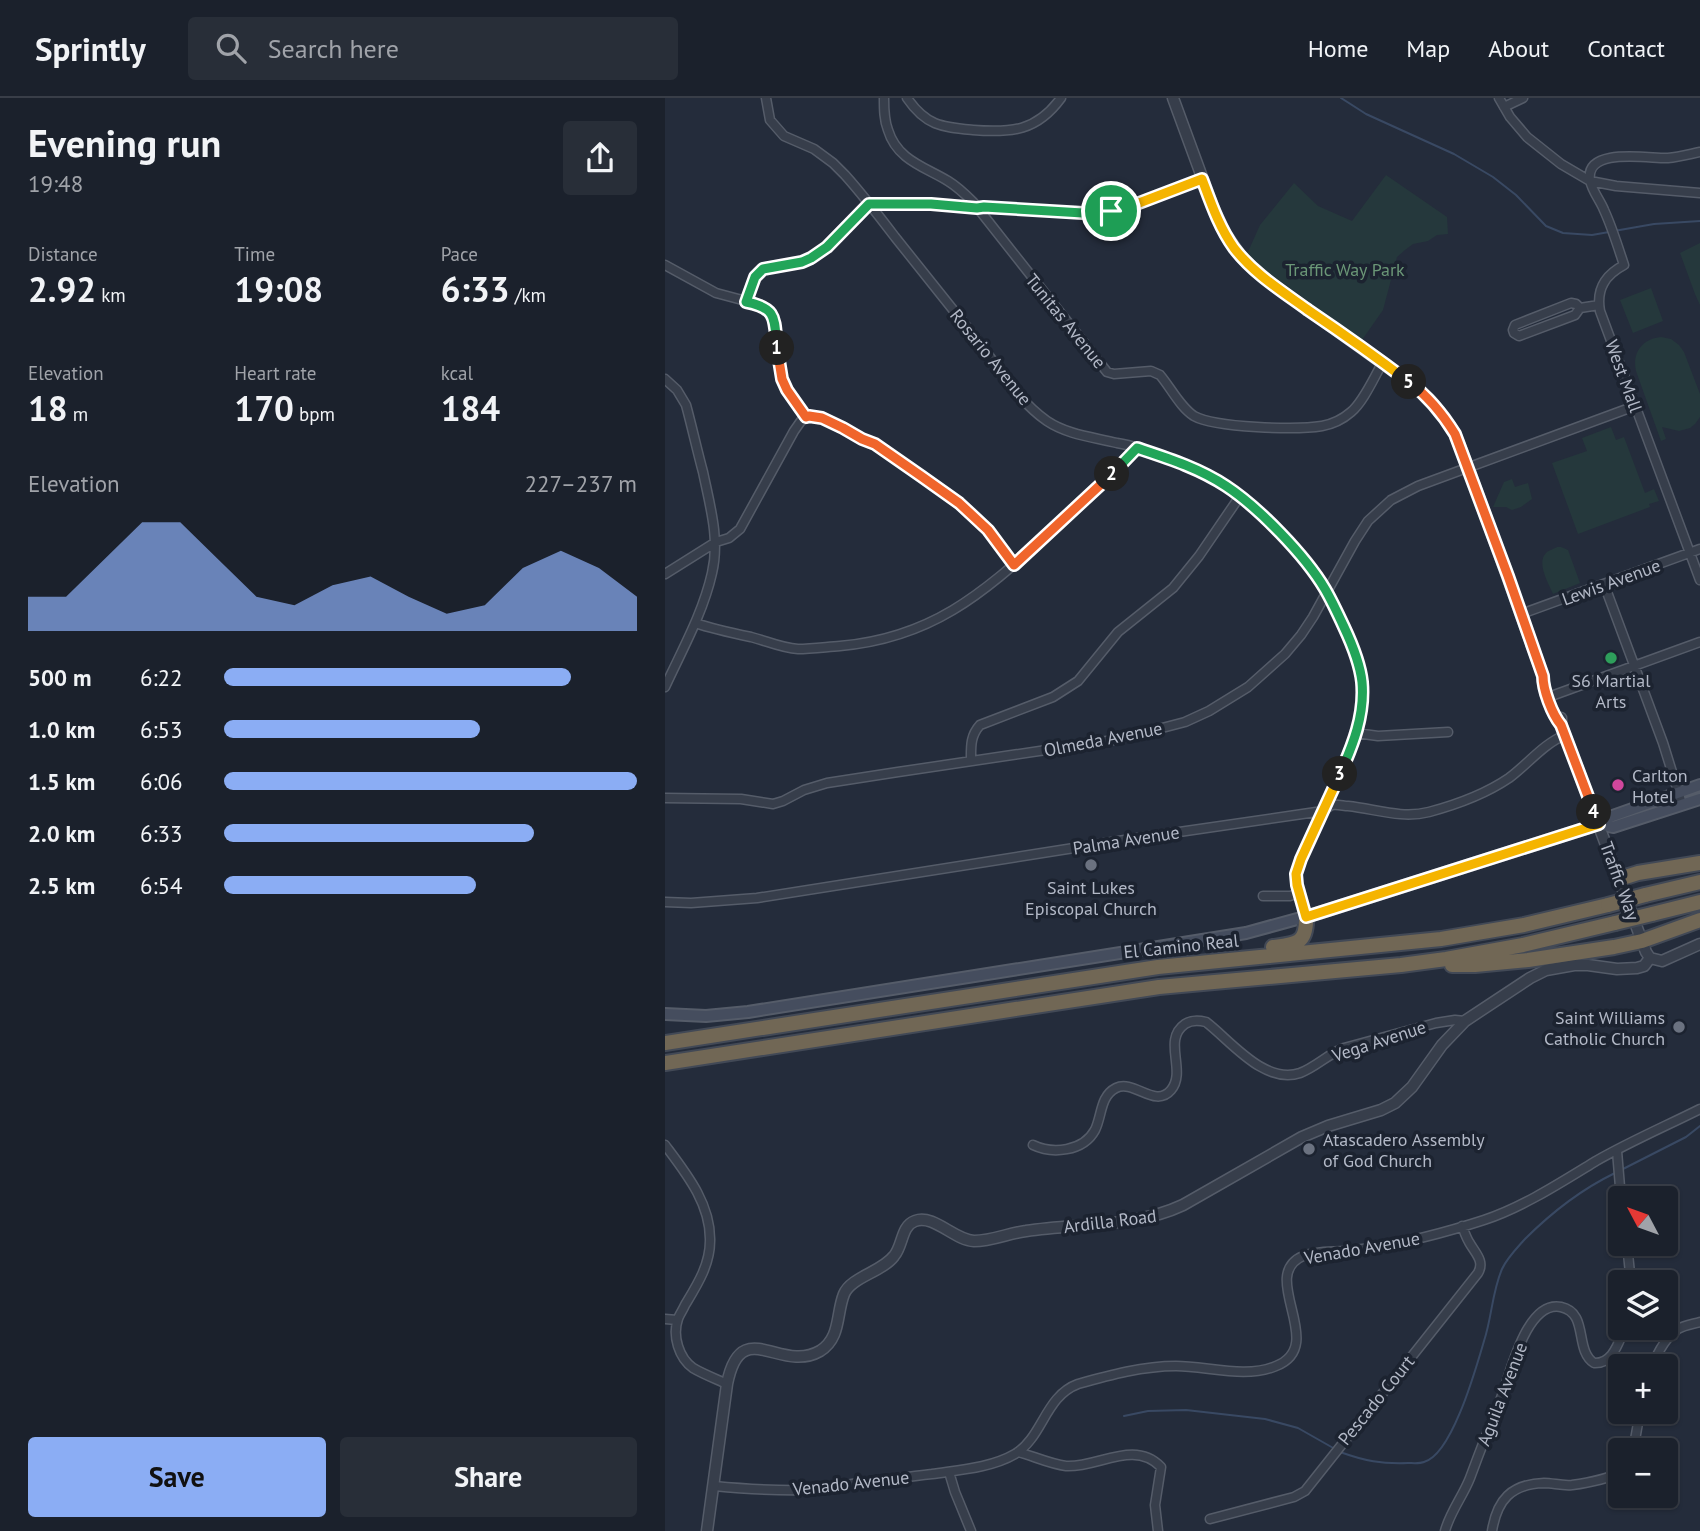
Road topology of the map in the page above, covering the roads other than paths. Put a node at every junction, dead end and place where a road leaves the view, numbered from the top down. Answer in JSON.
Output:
{"nodes":[{"id":1,"x":766,"y":98,"type":"edge"},
{"id":2,"x":884,"y":98,"type":"edge"},
{"id":3,"x":908,"y":98,"type":"edge"},
{"id":4,"x":1061,"y":98,"type":"edge"},
{"id":5,"x":1173,"y":98,"type":"edge"},
{"id":6,"x":1499,"y":98,"type":"edge"},
{"id":7,"x":1523,"y":98,"type":"edge"},
{"id":8,"x":1504,"y":107,"type":"junction"},
{"id":9,"x":1700,"y":152,"type":"edge"},
{"id":10,"x":1202,"y":179,"type":"junction"},
{"id":11,"x":1590,"y":181,"type":"junction"},
{"id":12,"x":1700,"y":193,"type":"edge"},
{"id":13,"x":869,"y":204,"type":"junction"},
{"id":14,"x":977,"y":208,"type":"junction"},
{"id":15,"x":665,"y":265,"type":"edge"},
{"id":16,"x":746,"y":302,"type":"junction"},
{"id":17,"x":1599,"y":305,"type":"junction"},
{"id":18,"x":1580,"y":308,"type":"junction"},
{"id":19,"x":1383,"y":362,"type":"junction"},
{"id":20,"x":665,"y":379,"type":"edge"},
{"id":21,"x":1635,"y":406,"type":"junction"},
{"id":22,"x":806,"y":417,"type":"junction"},
{"id":23,"x":1137,"y":448,"type":"junction"},
{"id":24,"x":1468,"y":467,"type":"junction"},
{"id":25,"x":1240,"y":496,"type":"junction"},
{"id":26,"x":716,"y":542,"type":"junction"},
{"id":27,"x":1700,"y":549,"type":"edge"},
{"id":28,"x":1689,"y":553,"type":"junction"},
{"id":29,"x":1014,"y":565,"type":"junction"},
{"id":30,"x":665,"y":574,"type":"edge"},
{"id":31,"x":1700,"y":580,"type":"edge"},
{"id":32,"x":1604,"y":584,"type":"junction"},
{"id":33,"x":1327,"y":594,"type":"junction"},
{"id":34,"x":1521,"y":614,"type":"junction"},
{"id":35,"x":695,"y":624,"type":"junction"},
{"id":36,"x":1700,"y":642,"type":"edge"},
{"id":37,"x":1634,"y":666,"type":"junction"},
{"id":38,"x":1543,"y":676,"type":"junction"},
{"id":39,"x":665,"y":687,"type":"edge"},
{"id":40,"x":1554,"y":695,"type":"junction"},
{"id":41,"x":1561,"y":725,"type":"junction"},
{"id":42,"x":1448,"y":732,"type":"dead end"},
{"id":43,"x":1356,"y":733,"type":"junction"},
{"id":44,"x":1565,"y":736,"type":"junction"},
{"id":45,"x":971,"y":761,"type":"junction"},
{"id":46,"x":1700,"y":785,"type":"edge"},
{"id":47,"x":665,"y":798,"type":"edge"},
{"id":48,"x":1680,"y":799,"type":"junction"},
{"id":49,"x":1700,"y":799,"type":"edge"},
{"id":50,"x":1323,"y":811,"type":"junction"},
{"id":51,"x":1599,"y":824,"type":"junction"},
{"id":52,"x":1700,"y":863,"type":"edge"},
{"id":53,"x":1619,"y":879,"type":"junction"},
{"id":54,"x":1700,"y":882,"type":"edge"},
{"id":55,"x":1300,"y":893,"type":"junction"},
{"id":56,"x":1263,"y":896,"type":"dead end"},
{"id":57,"x":665,"y":902,"type":"edge"},
{"id":58,"x":1700,"y":902,"type":"edge"},
{"id":59,"x":1306,"y":917,"type":"junction"},
{"id":60,"x":1700,"y":919,"type":"edge"},
{"id":61,"x":1642,"y":941,"type":"junction"},
{"id":62,"x":1700,"y":944,"type":"edge"},
{"id":63,"x":1650,"y":958,"type":"junction"},
{"id":64,"x":1231,"y":960,"type":"junction"},
{"id":65,"x":1401,"y":965,"type":"junction"},
{"id":66,"x":665,"y":1014,"type":"edge"},
{"id":67,"x":1465,"y":1021,"type":"junction"},
{"id":68,"x":665,"y":1043,"type":"edge"},
{"id":69,"x":665,"y":1063,"type":"edge"},
{"id":70,"x":1700,"y":1109,"type":"edge"},
{"id":71,"x":665,"y":1145,"type":"edge"},
{"id":72,"x":1033,"y":1145,"type":"dead end"},
{"id":73,"x":1617,"y":1151,"type":"junction"},
{"id":74,"x":1620,"y":1186,"type":"edge"},
{"id":75,"x":1462,"y":1226,"type":"junction"},
{"id":76,"x":665,"y":1319,"type":"edge"},
{"id":77,"x":677,"y":1320,"type":"junction"},
{"id":78,"x":1700,"y":1322,"type":"edge"},
{"id":79,"x":1620,"y":1340,"type":"edge"},
{"id":80,"x":1658,"y":1354,"type":"edge"},
{"id":81,"x":727,"y":1384,"type":"junction"},
{"id":82,"x":1018,"y":1452,"type":"junction"},
{"id":83,"x":949,"y":1472,"type":"junction"},
{"id":84,"x":1608,"y":1477,"type":"edge"},
{"id":85,"x":714,"y":1486,"type":"junction"},
{"id":86,"x":1210,"y":1519,"type":"dead end"},
{"id":87,"x":707,"y":1531,"type":"edge"},
{"id":88,"x":971,"y":1531,"type":"edge"},
{"id":89,"x":1158,"y":1531,"type":"edge"},
{"id":90,"x":1445,"y":1531,"type":"edge"},
{"id":91,"x":1492,"y":1531,"type":"edge"}],
"edges":[{"from":1,"to":13,"type":"street","name":"Rosario Avenue"},
{"from":2,"to":14,"type":"street"},
{"from":3,"to":4,"type":"street"},
{"from":5,"to":10,"type":"street","name":"Traffic Way"},
{"from":6,"to":8,"type":"street"},
{"from":7,"to":8,"type":"street"},
{"from":8,"to":11,"type":"street"},
{"from":9,"to":11,"type":"street"},
{"from":10,"to":14,"type":"street"},
{"from":10,"to":19,"type":"street","name":"Traffic Way"},
{"from":11,"to":12,"type":"street"},
{"from":11,"to":17,"type":"street"},
{"from":13,"to":14,"type":"street"},
{"from":13,"to":16,"type":"street"},
{"from":13,"to":23,"type":"street","name":"Rosario Avenue"},
{"from":14,"to":19,"type":"street","name":"Tunitas Avenue"},
{"from":15,"to":16,"type":"street"},
{"from":16,"to":22,"type":"street"},
{"from":17,"to":18,"type":"street"},
{"from":17,"to":21,"type":"street","name":"West Mall"},
{"from":18,"to":18,"type":"street"},
{"from":19,"to":24,"type":"street","name":"Traffic Way"},
{"from":20,"to":26,"type":"street"},
{"from":21,"to":24,"type":"street","name":"Olmeda Avenue"},
{"from":21,"to":28,"type":"street","name":"West Mall"},
{"from":22,"to":26,"type":"street"},
{"from":22,"to":29,"type":"street"},
{"from":23,"to":25,"type":"street","name":"Rosario Avenue"},
{"from":23,"to":29,"type":"street"},
{"from":24,"to":33,"type":"street","name":"Olmeda Avenue"},
{"from":24,"to":34,"type":"street","name":"Traffic Way"},
{"from":25,"to":33,"type":"street","name":"Rosario Avenue"},
{"from":25,"to":45,"type":"street"},
{"from":26,"to":30,"type":"street"},
{"from":26,"to":35,"type":"street"},
{"from":27,"to":28,"type":"street","name":"Lewis Avenue"},
{"from":28,"to":31,"type":"street","name":"West Mall"},
{"from":28,"to":32,"type":"street","name":"Lewis Avenue"},
{"from":29,"to":35,"type":"street"},
{"from":32,"to":34,"type":"street","name":"Lewis Avenue"},
{"from":32,"to":37,"type":"street"},
{"from":33,"to":43,"type":"street","name":"Rosario Avenue"},
{"from":33,"to":45,"type":"street","name":"Olmeda Avenue"},
{"from":34,"to":38,"type":"street","name":"Traffic Way"},
{"from":35,"to":39,"type":"street"},
{"from":36,"to":37,"type":"street"},
{"from":37,"to":40,"type":"street"},
{"from":37,"to":48,"type":"street"},
{"from":38,"to":40,"type":"street","name":"Traffic Way"},
{"from":38,"to":41,"type":"street","name":"Traffic Way"},
{"from":40,"to":41,"type":"street","name":"Traffic Way"},
{"from":41,"to":44,"type":"street","name":"Traffic Way"},
{"from":42,"to":43,"type":"street"},
{"from":43,"to":50,"type":"street","name":"Rosario Avenue"},
{"from":44,"to":50,"type":"street","name":"Palma Avenue"},
{"from":44,"to":51,"type":"street","name":"Traffic Way"},
{"from":45,"to":47,"type":"street","name":"Olmeda Avenue"},
{"from":46,"to":48,"type":"main road","name":"El Camino Real"},
{"from":48,"to":49,"type":"main road","name":"El Camino Real"},
{"from":48,"to":51,"type":"main road","name":"El Camino Real"},
{"from":50,"to":55,"type":"street","name":"Rosario Avenue"},
{"from":50,"to":57,"type":"street","name":"Palma Avenue"},
{"from":51,"to":53,"type":"street","name":"Traffic Way"},
{"from":51,"to":59,"type":"main road","name":"El Camino Real"},
{"from":52,"to":53,"type":"highway"},
{"from":53,"to":61,"type":"street","name":"Traffic Way"},
{"from":54,"to":64,"type":"highway","name":"El Camino Real","bridge":true},
{"from":55,"to":56,"type":"street"},
{"from":55,"to":59,"type":"street","name":"Rosario Avenue"},
{"from":58,"to":65,"type":"highway","bridge":true},
{"from":59,"to":64,"type":"highway"},
{"from":59,"to":66,"type":"main road","name":"El Camino Real"},
{"from":60,"to":61,"type":"highway"},
{"from":61,"to":63,"type":"street","name":"Traffic Way"},
{"from":61,"to":65,"type":"highway"},
{"from":62,"to":63,"type":"street","name":"Ardilla Road"},
{"from":63,"to":67,"type":"street","name":"Ardilla Road"},
{"from":64,"to":68,"type":"highway","name":"El Camino Real"},
{"from":65,"to":69,"type":"highway"},
{"from":67,"to":72,"type":"street","name":"Vega Avenue"},
{"from":67,"to":81,"type":"street","name":"Ardilla Road"},
{"from":70,"to":73,"type":"street","name":"Venado Avenue"},
{"from":71,"to":77,"type":"street"},
{"from":73,"to":74,"type":"street"},
{"from":73,"to":75,"type":"street","name":"Venado Avenue"},
{"from":75,"to":82,"type":"street","name":"Venado Avenue"},
{"from":75,"to":86,"type":"street","name":"Pescado Court"},
{"from":76,"to":77,"type":"street"},
{"from":77,"to":81,"type":"street"},
{"from":78,"to":80,"type":"street"},
{"from":79,"to":90,"type":"street","name":"Aguila Avenue"},
{"from":81,"to":85,"type":"street","name":"Ardilla Road"},
{"from":82,"to":83,"type":"street","name":"Venado Avenue"},
{"from":82,"to":89,"type":"street"},
{"from":83,"to":85,"type":"street","name":"Venado Avenue"},
{"from":83,"to":88,"type":"street"},
{"from":84,"to":91,"type":"street"},
{"from":85,"to":87,"type":"street","name":"Ardilla Road"}]}
